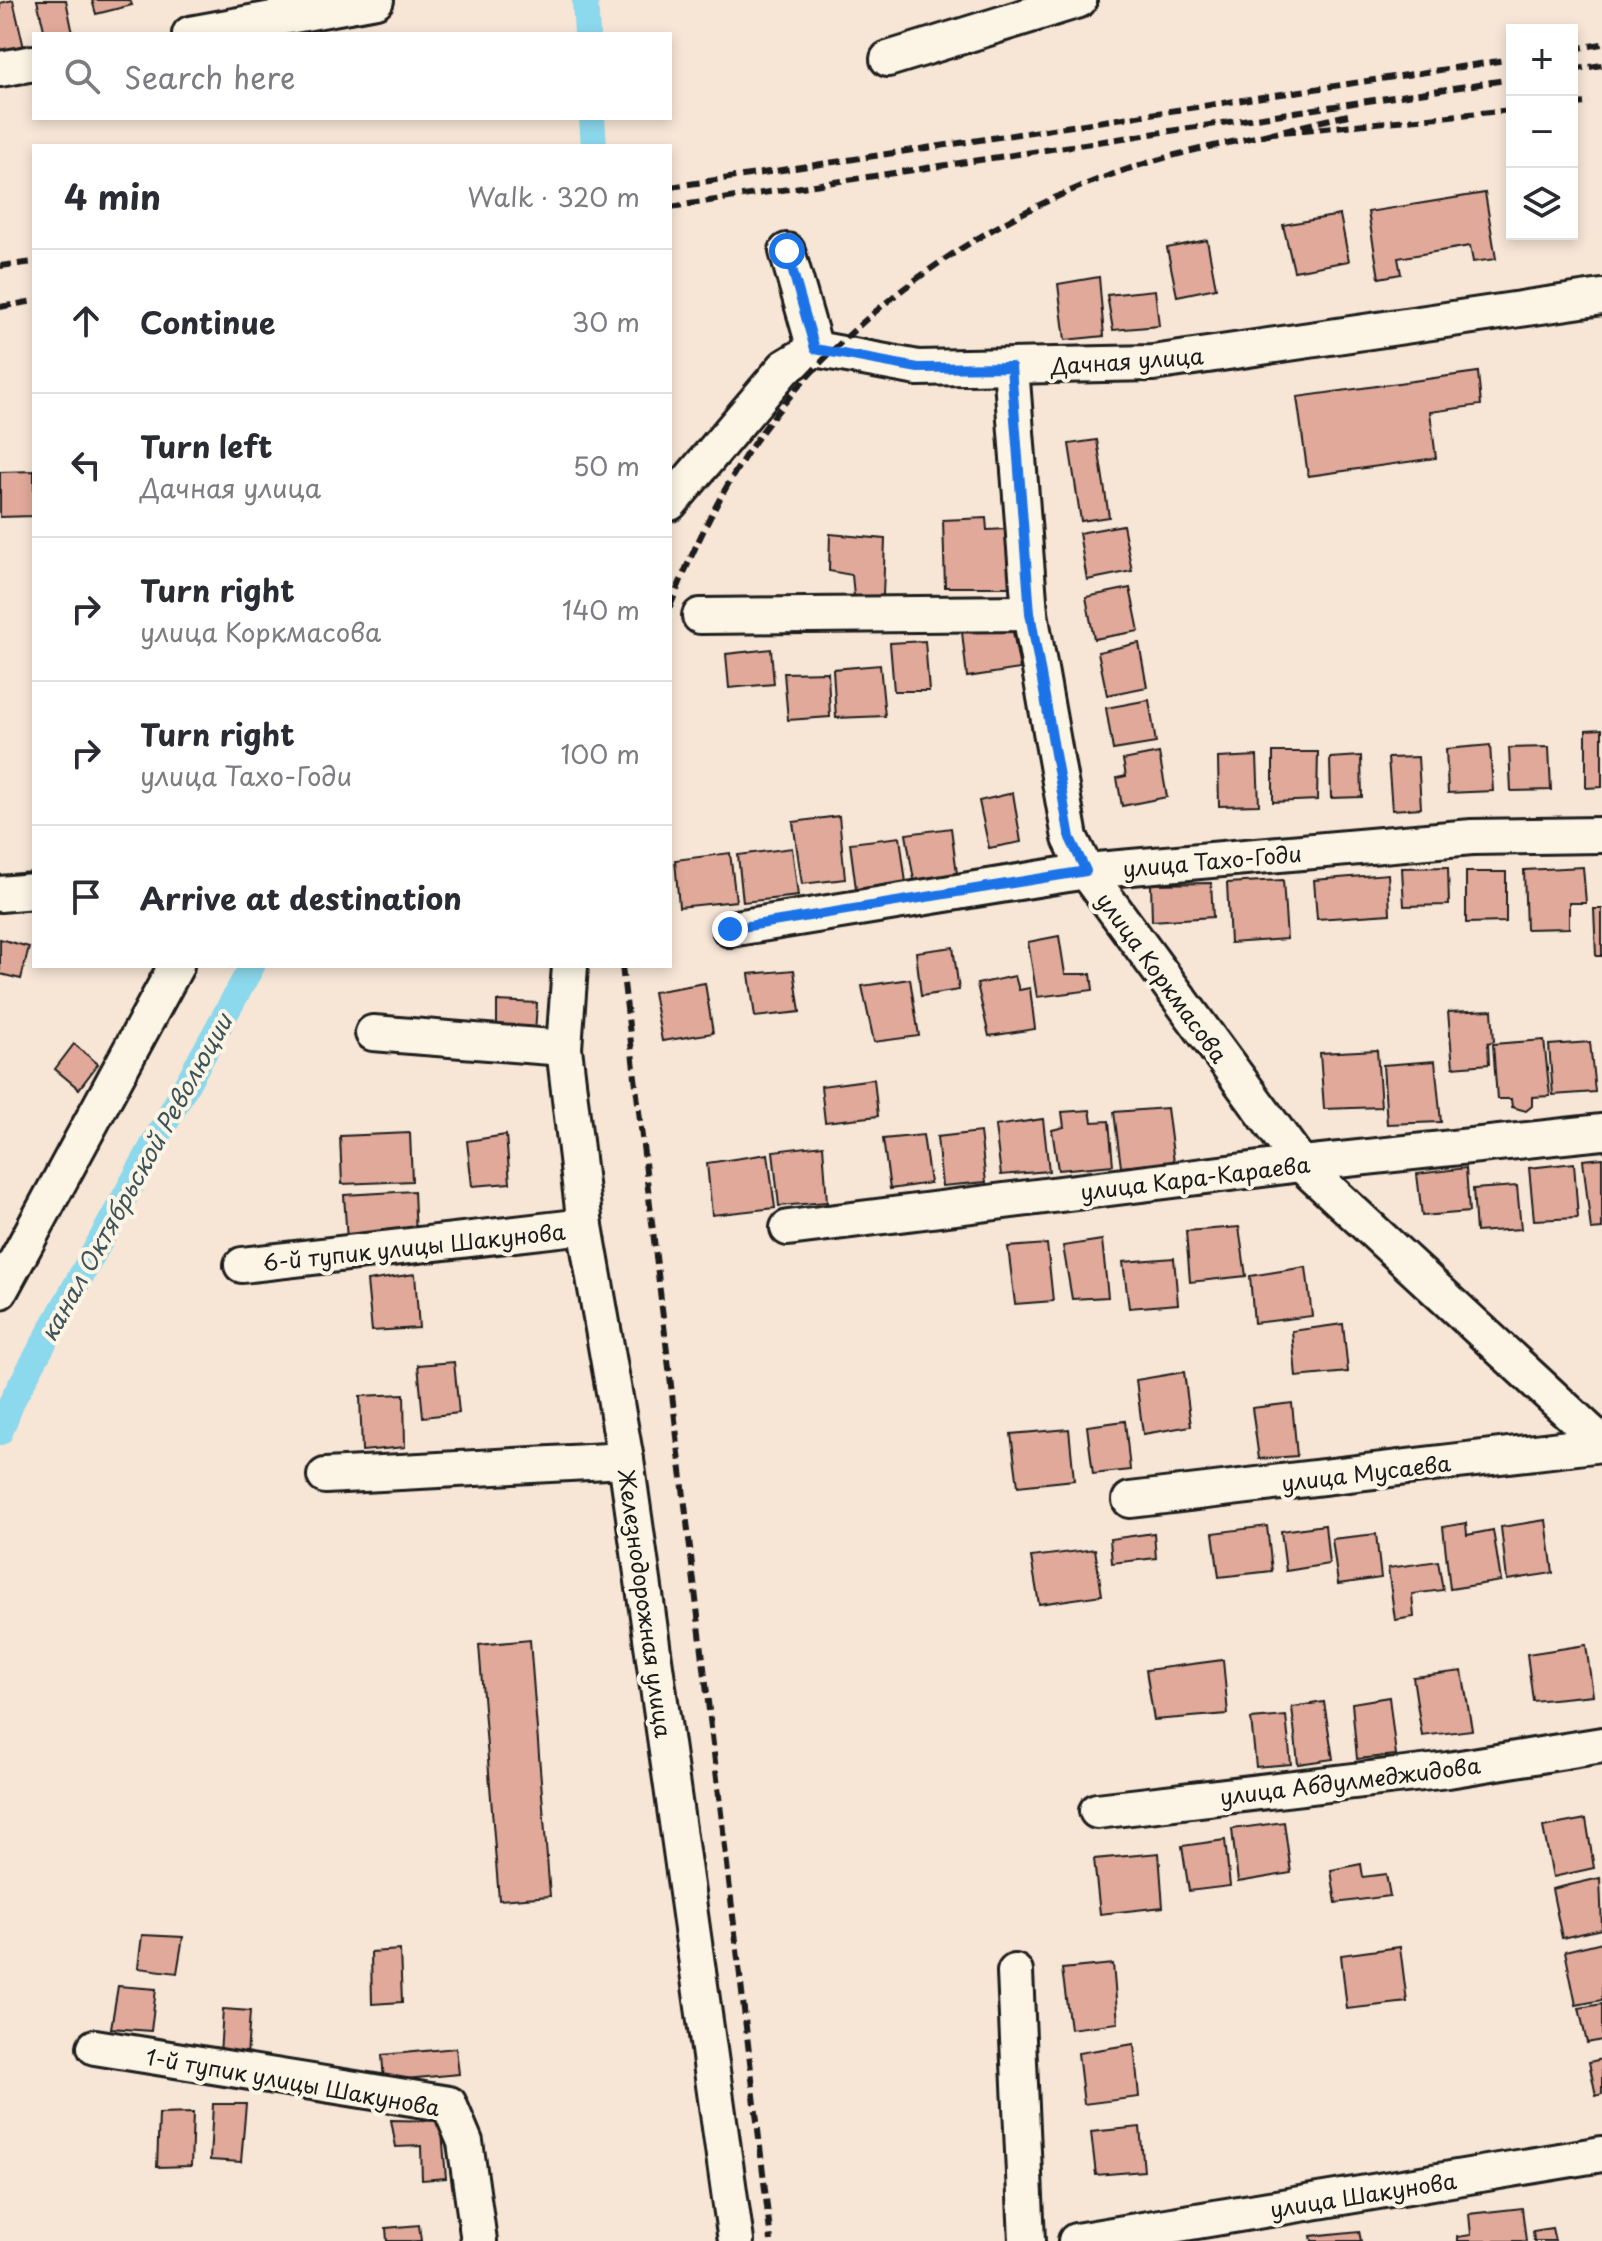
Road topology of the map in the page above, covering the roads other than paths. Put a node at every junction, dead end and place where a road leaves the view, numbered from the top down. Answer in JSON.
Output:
{"nodes":[{"id":1,"x":376,"y":0,"type":"edge"},
{"id":2,"x":1079,"y":0,"type":"edge"},
{"id":3,"x":201,"y":32,"type":"edge"},
{"id":4,"x":888,"y":59,"type":"dead end"},
{"id":5,"x":32,"y":63,"type":"edge"},
{"id":6,"x":0,"y":69,"type":"edge"},
{"id":7,"x":787,"y":251,"type":"dead end"},
{"id":8,"x":1602,"y":297,"type":"edge"},
{"id":9,"x":815,"y":349,"type":"junction"},
{"id":10,"x":1011,"y":367,"type":"junction"},
{"id":11,"x":672,"y":501,"type":"edge"},
{"id":12,"x":1030,"y":613,"type":"junction"},
{"id":13,"x":700,"y":616,"type":"dead end"},
{"id":14,"x":1602,"y":835,"type":"edge"},
{"id":15,"x":1086,"y":871,"type":"junction"},
{"id":16,"x":32,"y":891,"type":"edge"},
{"id":17,"x":0,"y":894,"type":"edge"},
{"id":18,"x":730,"y":929,"type":"dead end"},
{"id":19,"x":175,"y":968,"type":"edge"},
{"id":20,"x":570,"y":968,"type":"edge"},
{"id":21,"x":373,"y":1033,"type":"dead end"},
{"id":22,"x":564,"y":1048,"type":"junction"},
{"id":23,"x":1602,"y":1132,"type":"edge"},
{"id":24,"x":1301,"y":1164,"type":"junction"},
{"id":25,"x":585,"y":1226,"type":"junction"},
{"id":26,"x":788,"y":1228,"type":"dead end"},
{"id":27,"x":242,"y":1265,"type":"dead end"},
{"id":28,"x":0,"y":1291,"type":"edge"},
{"id":29,"x":1602,"y":1443,"type":"edge"},
{"id":30,"x":626,"y":1460,"type":"junction"},
{"id":31,"x":325,"y":1476,"type":"dead end"},
{"id":32,"x":1130,"y":1500,"type":"dead end"},
{"id":33,"x":1602,"y":1745,"type":"edge"},
{"id":34,"x":1097,"y":1811,"type":"dead end"},
{"id":35,"x":1015,"y":1972,"type":"dead end"},
{"id":36,"x":95,"y":2047,"type":"dead end"},
{"id":37,"x":1602,"y":2154,"type":"edge"},
{"id":38,"x":479,"y":2241,"type":"edge"},
{"id":39,"x":736,"y":2241,"type":"edge"},
{"id":40,"x":1027,"y":2241,"type":"edge"},
{"id":41,"x":1076,"y":2241,"type":"edge"}],
"edges":[{"from":1,"to":3,"type":"street"},
{"from":2,"to":4,"type":"street"},
{"from":5,"to":6,"type":"street"},
{"from":7,"to":9,"type":"street"},
{"from":8,"to":10,"type":"street","name":"Дачная улица"},
{"from":9,"to":10,"type":"street","name":"Дачная улица"},
{"from":9,"to":11,"type":"street"},
{"from":10,"to":12,"type":"street","name":"улица Коркмасова"},
{"from":12,"to":13,"type":"street"},
{"from":12,"to":15,"type":"street","name":"улица Коркмасова"},
{"from":14,"to":15,"type":"street","name":"улица Тахо-Годи"},
{"from":15,"to":18,"type":"street","name":"улица Тахо-Годи"},
{"from":15,"to":24,"type":"street","name":"улица Коркмасова"},
{"from":16,"to":17,"type":"street"},
{"from":19,"to":28,"type":"street"},
{"from":20,"to":22,"type":"street","name":"Железнодорожная улица"},
{"from":21,"to":22,"type":"street"},
{"from":22,"to":25,"type":"street","name":"Железнодорожная улица"},
{"from":23,"to":24,"type":"street","name":"улица Кара-Караева"},
{"from":24,"to":26,"type":"street","name":"улица Кара-Караева"},
{"from":24,"to":29,"type":"street","name":"улица Коркмасова"},
{"from":25,"to":27,"type":"street","name":"6-й тупик улицы Шакунова"},
{"from":25,"to":30,"type":"street","name":"Железнодорожная улица"},
{"from":29,"to":32,"type":"street","name":"улица Мусаева"},
{"from":30,"to":31,"type":"street"},
{"from":30,"to":39,"type":"street","name":"Железнодорожная улица"},
{"from":33,"to":34,"type":"street","name":"улица Абдулмеджидова"},
{"from":35,"to":40,"type":"street"},
{"from":36,"to":38,"type":"street","name":"1-й тупик улицы Шакунова"},
{"from":37,"to":41,"type":"street","name":"улица Шакунова"}]}
